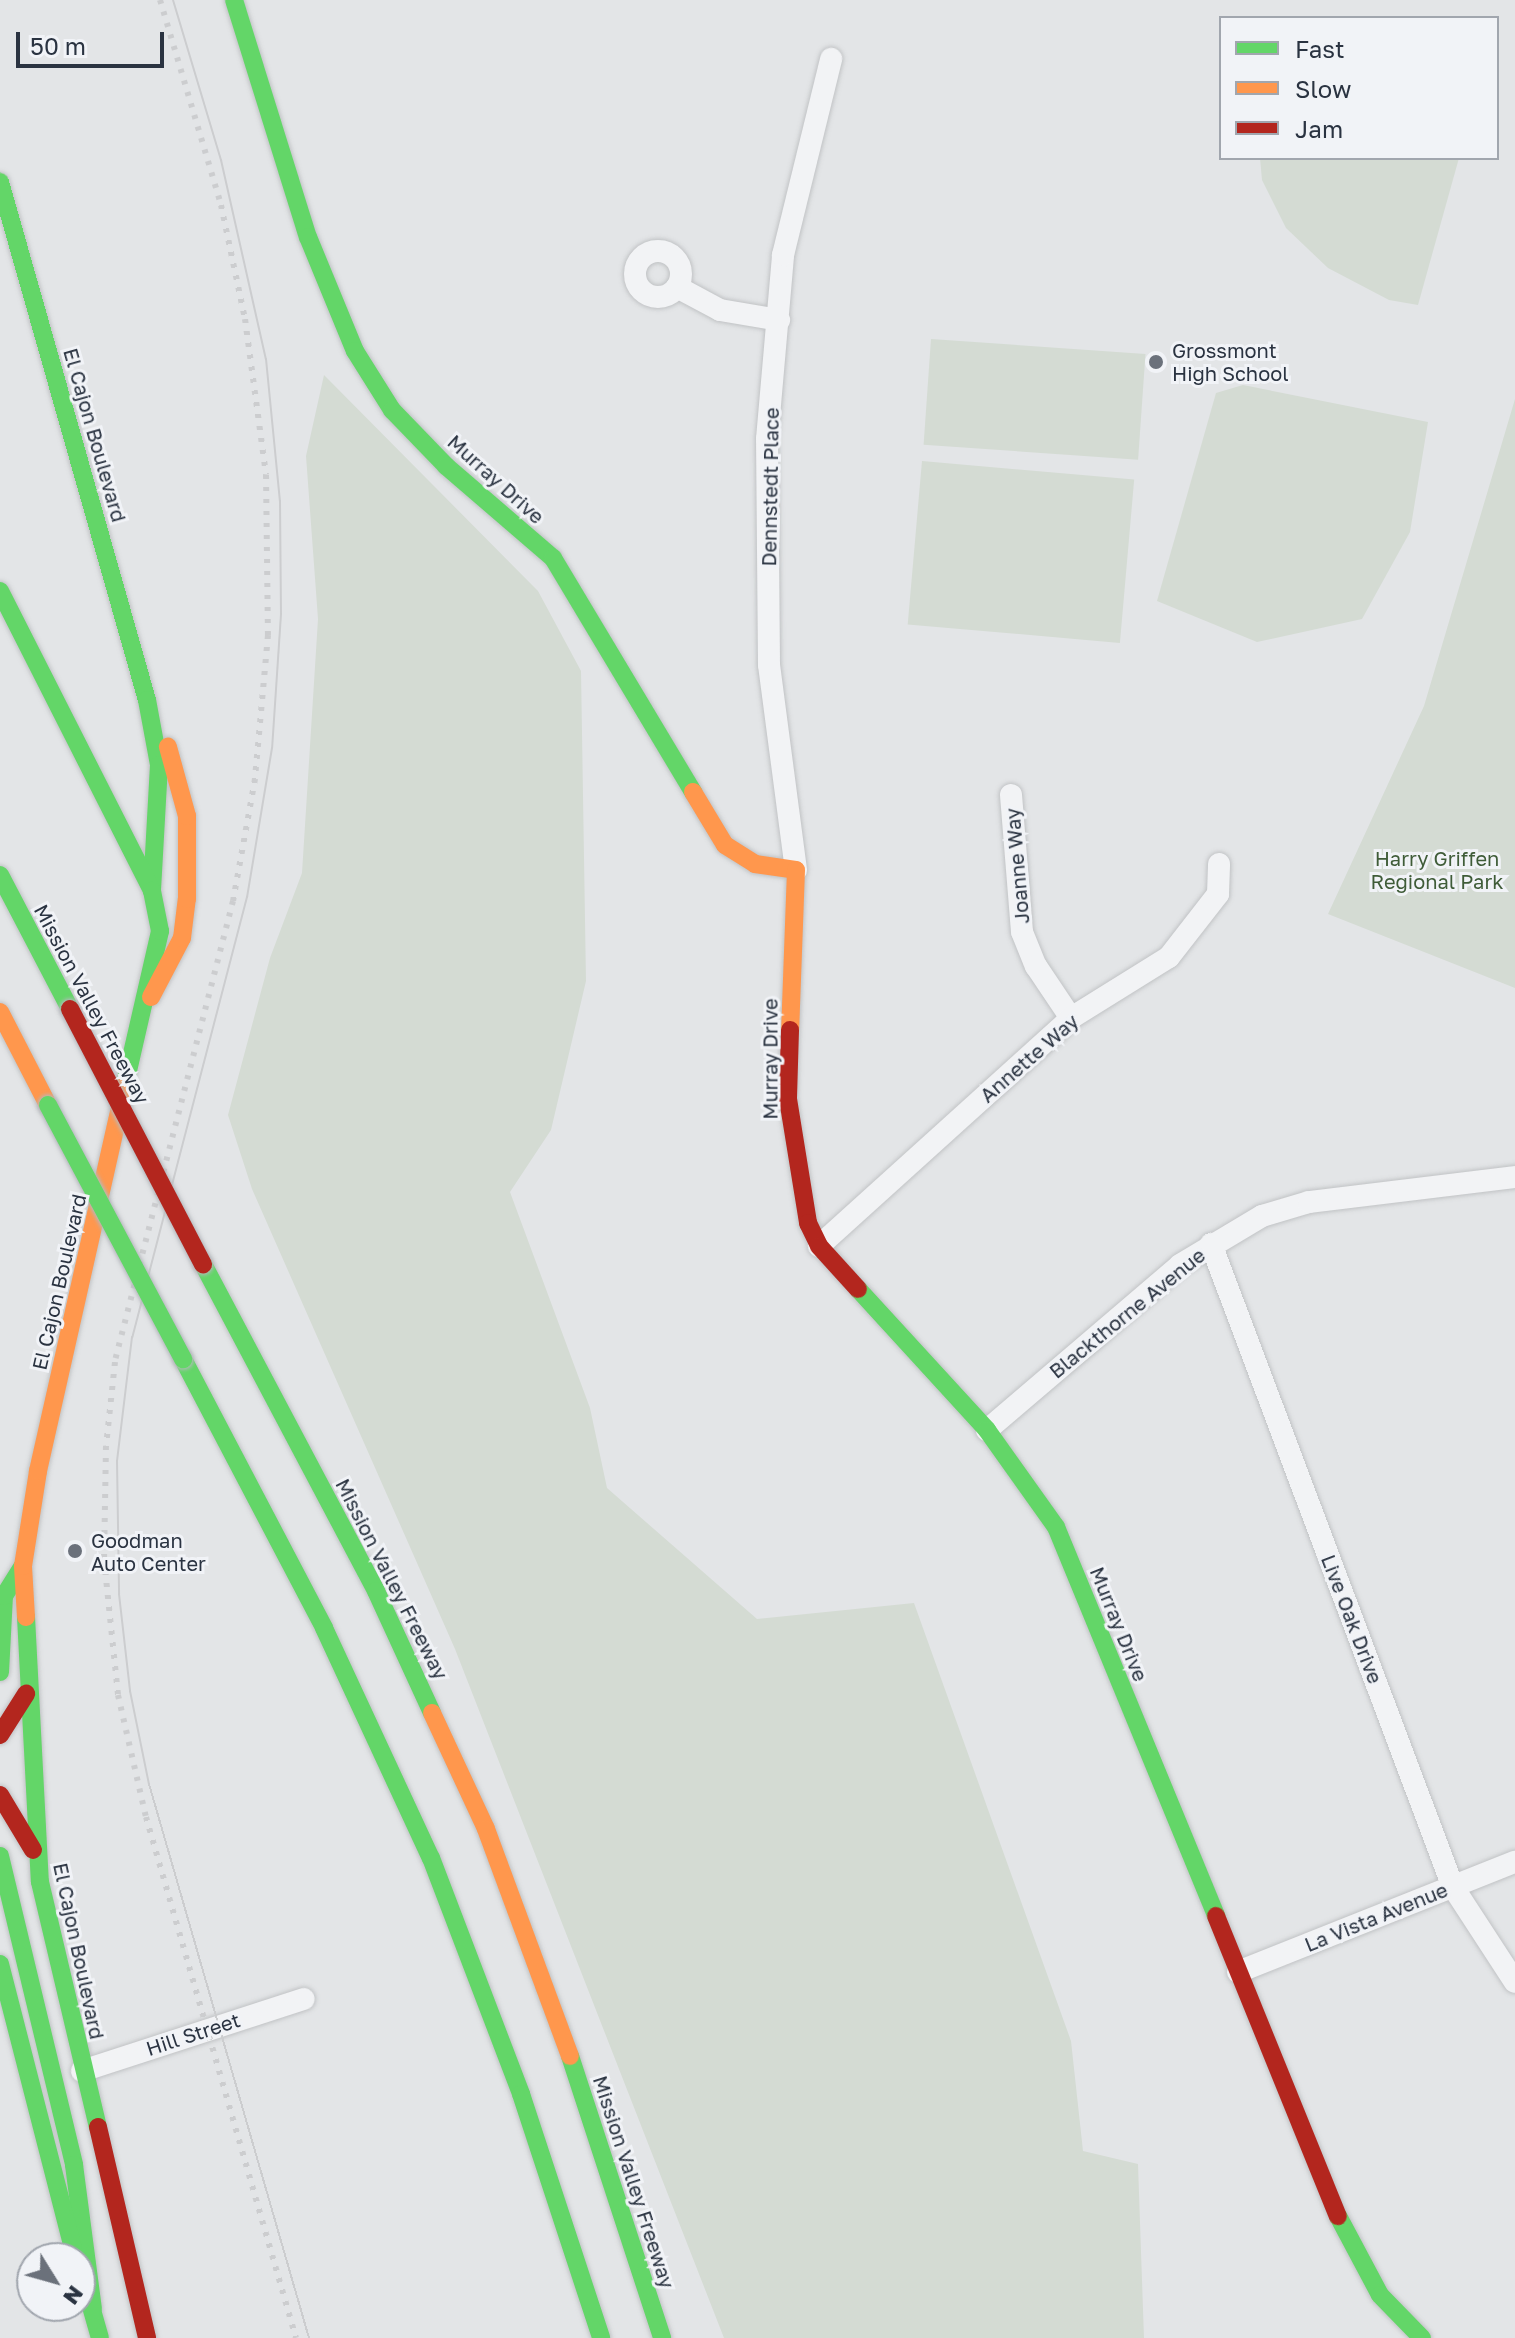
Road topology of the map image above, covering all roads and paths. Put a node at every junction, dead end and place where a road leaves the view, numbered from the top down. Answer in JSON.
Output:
{"nodes":[{"id":1,"x":234,"y":0,"type":"edge"},
{"id":2,"x":831,"y":59,"type":"dead end"},
{"id":3,"x":0,"y":182,"type":"edge"},
{"id":4,"x":677,"y":287,"type":"dead end"},
{"id":5,"x":779,"y":320,"type":"junction"},
{"id":6,"x":0,"y":591,"type":"edge"},
{"id":7,"x":147,"y":700,"type":"junction"},
{"id":8,"x":1011,"y":795,"type":"dead end"},
{"id":9,"x":1219,"y":864,"type":"dead end"},
{"id":10,"x":796,"y":870,"type":"junction"},
{"id":11,"x":0,"y":875,"type":"edge"},
{"id":12,"x":152,"y":891,"type":"junction"},
{"id":13,"x":143,"y":1008,"type":"junction"},
{"id":14,"x":0,"y":1012,"type":"edge"},
{"id":15,"x":1071,"y":1018,"type":"junction"},
{"id":16,"x":1515,"y":1177,"type":"edge"},
{"id":17,"x":1211,"y":1244,"type":"junction"},
{"id":18,"x":819,"y":1246,"type":"junction"},
{"id":19,"x":987,"y":1430,"type":"junction"},
{"id":20,"x":23,"y":1566,"type":"junction"},
{"id":21,"x":0,"y":1672,"type":"edge"},
{"id":22,"x":26,"y":1694,"type":"junction"},
{"id":23,"x":0,"y":1735,"type":"edge"},
{"id":24,"x":0,"y":1795,"type":"edge"},
{"id":25,"x":36,"y":1855,"type":"junction"},
{"id":26,"x":1515,"y":1862,"type":"edge"},
{"id":27,"x":2,"y":1864,"type":"edge"},
{"id":28,"x":1453,"y":1887,"type":"junction"},
{"id":29,"x":0,"y":1964,"type":"edge"},
{"id":30,"x":1238,"y":1972,"type":"junction"},
{"id":31,"x":1515,"y":1982,"type":"edge"},
{"id":32,"x":304,"y":1999,"type":"dead end"},
{"id":33,"x":82,"y":2071,"type":"junction"},
{"id":34,"x":71,"y":2242,"type":"edge"},
{"id":35,"x":84,"y":2242,"type":"edge"},
{"id":36,"x":147,"y":2338,"type":"edge"},
{"id":37,"x":601,"y":2338,"type":"edge"},
{"id":38,"x":662,"y":2338,"type":"edge"},
{"id":39,"x":1422,"y":2338,"type":"edge"}],
"edges":[{"from":1,"to":10,"type":"main road","name":"Murray Drive"},
{"from":2,"to":5,"type":"street","name":"Dennstedt Place"},
{"from":3,"to":7,"type":"main road","name":"El Cajon Boulevard"},
{"from":4,"to":5,"type":"street"},
{"from":5,"to":10,"type":"street","name":"Dennstedt Place"},
{"from":6,"to":12,"type":"main road"},
{"from":7,"to":12,"type":"main road","name":"El Cajon Boulevard"},
{"from":7,"to":13,"type":"main road","name":"El Cajon Boulevard"},
{"from":8,"to":15,"type":"street","name":"Joanne Way"},
{"from":9,"to":15,"type":"street","name":"Annette Way"},
{"from":10,"to":18,"type":"main road","name":"Murray Drive"},
{"from":11,"to":38,"type":"main road","name":"Mission Valley Freeway","bridge":true},
{"from":12,"to":13,"type":"main road","name":"El Cajon Boulevard"},
{"from":13,"to":20,"type":"main road","name":"El Cajon Boulevard"},
{"from":14,"to":37,"type":"main road","bridge":true},
{"from":15,"to":18,"type":"street","name":"Annette Way"},
{"from":16,"to":17,"type":"street","name":"Blackthorne Avenue"},
{"from":17,"to":19,"type":"street","name":"Blackthorne Avenue"},
{"from":17,"to":28,"type":"street","name":"Live Oak Drive"},
{"from":18,"to":19,"type":"main road","name":"Murray Drive"},
{"from":19,"to":30,"type":"main road","name":"Murray Drive"},
{"from":20,"to":21,"type":"main road","name":"El Cajon Boulevard"},
{"from":20,"to":22,"type":"main road","name":"El Cajon Boulevard"},
{"from":22,"to":23,"type":"main road"},
{"from":22,"to":25,"type":"main road","name":"El Cajon Boulevard"},
{"from":24,"to":25,"type":"main road"},
{"from":25,"to":33,"type":"main road","name":"El Cajon Boulevard"},
{"from":26,"to":28,"type":"street","name":"La Vista Avenue"},
{"from":27,"to":35,"type":"main road"},
{"from":28,"to":30,"type":"street","name":"La Vista Avenue"},
{"from":28,"to":31,"type":"street","name":"Live Oak Drive"},
{"from":29,"to":34,"type":"main road"},
{"from":30,"to":39,"type":"main road","name":"Murray Drive"},
{"from":32,"to":33,"type":"street","name":"Hill Street"},
{"from":33,"to":36,"type":"main road","name":"El Cajon Boulevard"}]}
